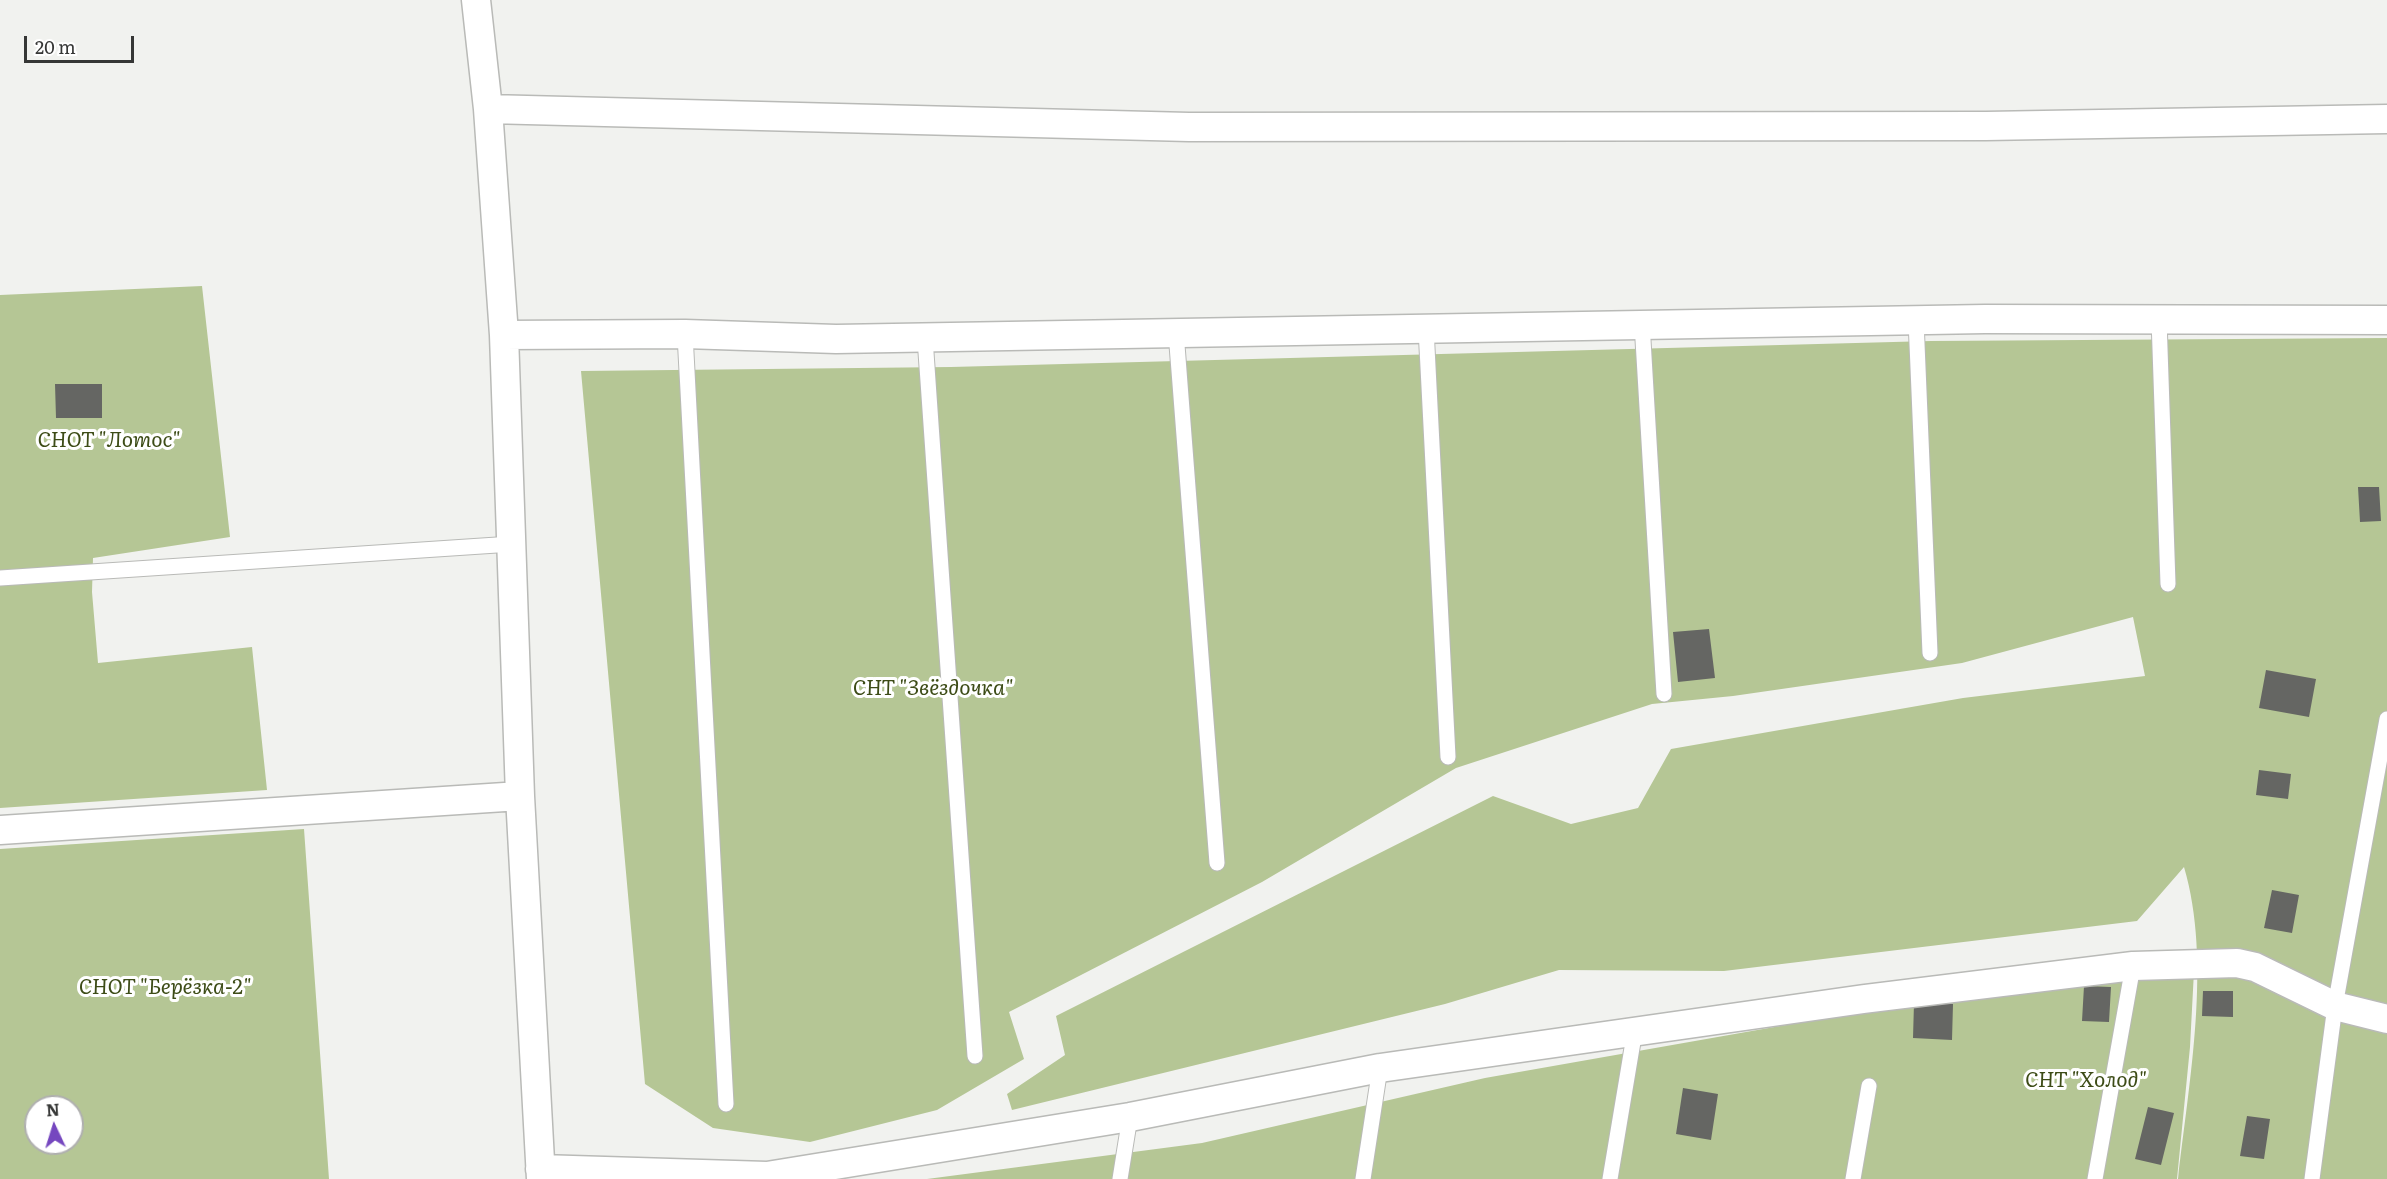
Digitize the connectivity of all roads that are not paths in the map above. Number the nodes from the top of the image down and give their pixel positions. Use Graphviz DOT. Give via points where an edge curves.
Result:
graph roads {
  1 [pos="476,0"];
  2 [pos="488,109"];
  3 [pos="2387,119"];
  4 [pos="2159,319"];
  5 [pos="1916,320"];
  6 [pos="2387,320"];
  7 [pos="1642,323"];
  8 [pos="1426,328"];
  9 [pos="1176,332"];
  10 [pos="685,334"];
  11 [pos="504,335"];
  12 [pos="925,338"];
  13 [pos="512,544"];
  14 [pos="0,578"];
  15 [pos="2168,584"];
  16 [pos="1930,653"];
  17 [pos="1664,694"];
  18 [pos="2387,719"];
  19 [pos="1448,758"];
  20 [pos="520,796"];
  21 [pos="0,830"];
  22 [pos="1217,863"];
  23 [pos="2133,966"];
  24 [pos="2335,1006"];
  25 [pos="2387,1019"];
  26 [pos="1635,1030"];
  27 [pos="975,1056"];
  28 [pos="1380,1068"];
  29 [pos="1869,1086"];
  30 [pos="726,1104"];
  31 [pos="1130,1117"];
  32 [pos="540,1174"];
  33 [pos="1120,1179"];
  34 [pos="1363,1179"];
  35 [pos="1610,1179"];
  36 [pos="1853,1179"];
  37 [pos="2095,1179"];
  38 [pos="2312,1179"];
  1 -- 2 [label="street"];
  2 -- 3 [label="street" via="1189,127 1986,126"];
  2 -- 11 [label="street"];
  4 -- 5 [label="street"];
  4 -- 6 [label="street"];
  4 -- 15 [label="lane"];
  5 -- 7 [label="street"];
  5 -- 16 [label="lane"];
  7 -- 8 [label="street"];
  7 -- 17 [label="lane"];
  8 -- 9 [label="street"];
  8 -- 19 [label="lane"];
  9 -- 12 [label="street"];
  9 -- 22 [label="lane"];
  10 -- 11 [label="street"];
  10 -- 12 [label="street"];
  10 -- 30 [label="lane"];
  11 -- 13 [label="street"];
  12 -- 27 [label="lane"];
  13 -- 14 [label="lane"];
  13 -- 20 [label="street"];
  18 -- 24 [label="lane"];
  20 -- 21 [label="street"];
  20 -- 32 [label="street"];
  23 -- 24 [label="street" via="2237,963"];
  23 -- 26 [label="street"];
  23 -- 37 [label="lane"];
  24 -- 25 [label="street"];
  24 -- 38 [label="lane"];
  26 -- 28 [label="street"];
  26 -- 35 [label="lane"];
  28 -- 31 [label="street"];
  28 -- 34 [label="lane"];
  29 -- 36 [label="lane"];
  31 -- 32 [label="street" via="766,1176"];
  31 -- 33 [label="lane"];
}
